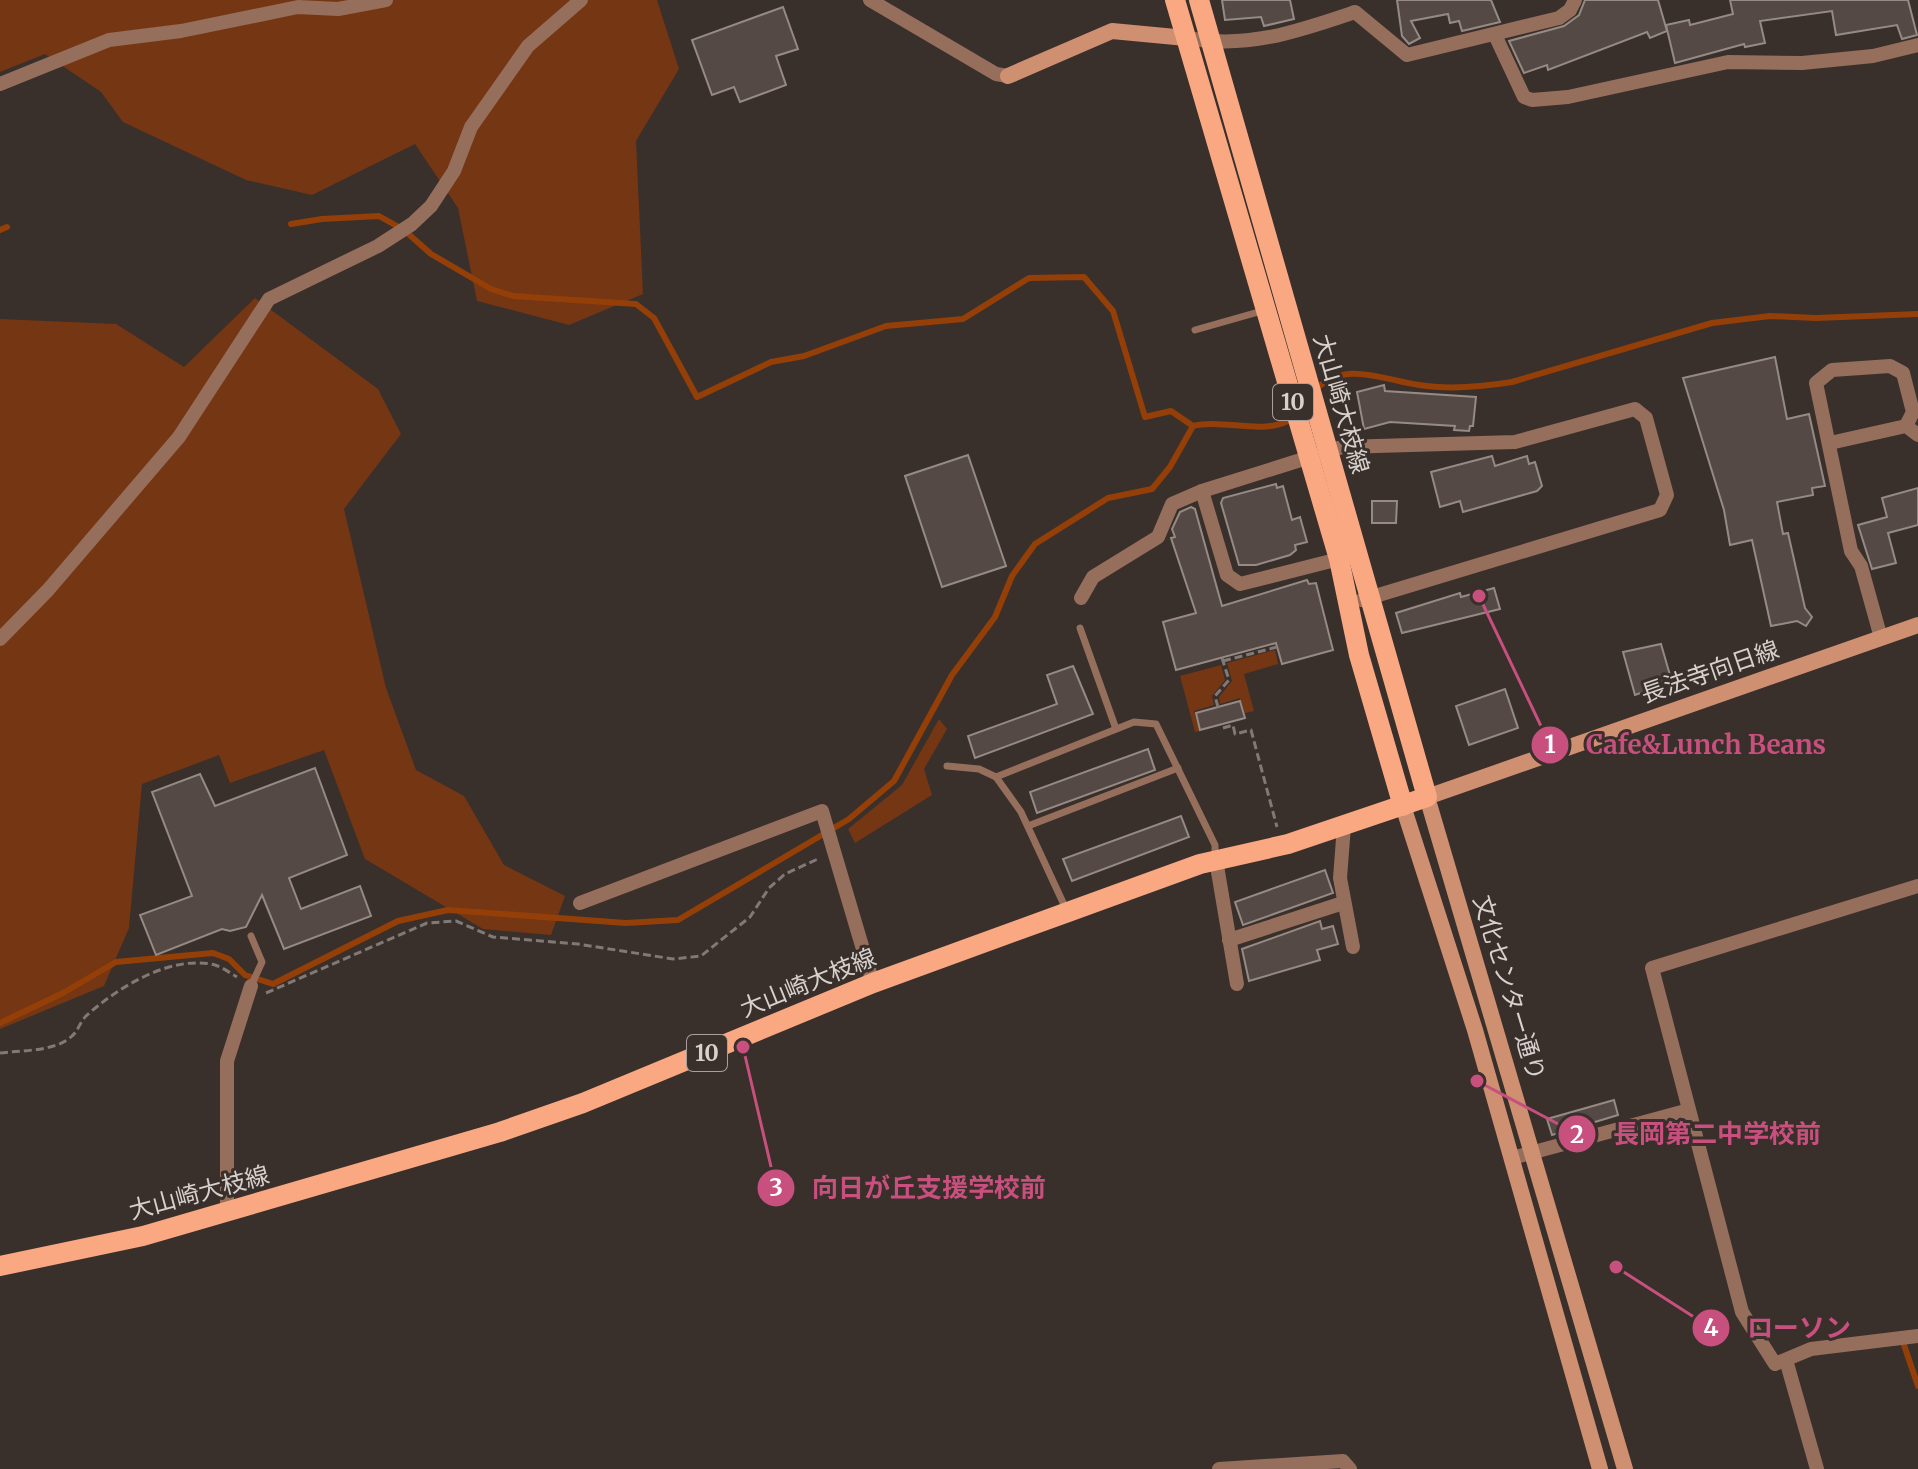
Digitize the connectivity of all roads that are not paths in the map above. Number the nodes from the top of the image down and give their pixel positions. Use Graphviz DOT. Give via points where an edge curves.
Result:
graph roads {
  1 [pos="386,0"];
  2 [pos="581,0"];
  3 [pos="870,0"];
  4 [pos="1175,0"];
  5 [pos="1199,0"];
  6 [pos="1575,0"];
  7 [pos="1495,35"];
  8 [pos="1186,38"];
  9 [pos="1209,42"];
  10 [pos="1918,45"];
  11 [pos="1008,76"];
  12 [pos="0,84"];
  13 [pos="1266,310"];
  14 [pos="1195,330"];
  15 [pos="1912,431"];
  16 [pos="1830,443"];
  17 [pos="1318,455"];
  18 [pos="1202,491"];
  19 [pos="1339,559"];
  20 [pos="1081,598"];
  21 [pos="1360,601"];
  22 [pos="1918,625"];
  23 [pos="1080,628"];
  24 [pos="1881,638"];
  25 [pos="0,639"];
  26 [pos="1116,729"];
  27 [pos="947,766"];
  28 [pos="1178,768"];
  29 [pos="996,777"];
  30 [pos="1427,797"];
  31 [pos="1403,806"];
  32 [pos="1028,826"];
  33 [pos="1344,826"];
  34 [pos="1216,860"];
  35 [pos="1918,886"];
  36 [pos="580,903"];
  37 [pos="1343,903"];
  38 [pos="1068,912"];
  39 [pos="251,936"];
  40 [pos="1229,940"];
  41 [pos="1353,947"];
  42 [pos="873,983"];
  43 [pos="252,984"];
  44 [pos="1237,984"];
  45 [pos="1689,1110"];
  46 [pos="1534,1152"];
  47 [pos="1512,1158"];
  48 [pos="227,1213"];
  49 [pos="0,1266"];
  50 [pos="1918,1336"];
  51 [pos="1786,1360"];
  52 [pos="1219,1469"];
  53 [pos="1350,1469"];
  54 [pos="1600,1469"];
  55 [pos="1625,1469"];
  56 [pos="1817,1469"];
  1 -- 12 [label="street" via="338,9 298,7 109,40"];
  2 -- 25 [label="street" via="528,46 471,127 454,171 431,206 378,246 269,299 179,437"];
  3 -- 11 [label="street" via="996,74"];
  4 -- 8 [label="main road, 大山崎大枝線 / 10"];
  5 -- 9 [label="main road, 大山崎大枝線 / 10"];
  6 -- 7 [label="street" via="1559,18"];
  7 -- 9 [label="street" via="1407,55 1355,12 1292,33"];
  7 -- 10 [label="street" via="1524,97 1532,100 1630,86 1728,62 1802,63"];
  8 -- 9 [label="street"];
  8 -- 11 [label="street" via="1112,31"];
  8 -- 13 [label="main road, 大山崎大枝線 / 10"];
  9 -- 17 [label="main road, 大山崎大枝線 / 10"];
  13 -- 14 [label="lane"];
  13 -- 17 [label="main road, 大山崎大枝線 / 10"];
  15 -- 16 [label="street"];
  15 -- 16 [label="street" via="1903,373 1890,366 1832,370 1816,383"];
  16 -- 24 [label="street" via="1851,551 1861,566"];
  17 -- 18 [label="street"];
  17 -- 19 [label="main road, 大山崎大枝線 / 10"];
  17 -- 21 [label="main road, 大山崎大枝線 / 10"];
  17 -- 21 [label="street" via="1342,447 1515,442 1635,409 1646,418 1667,495 1660,510"];
  18 -- 19 [label="street" via="1227,575 1240,584"];
  18 -- 20 [label="street" via="1172,504 1158,537 1093,577"];
  19 -- 21 [label="main road, 大山崎大枝線 / 10"];
  21 -- 30 [label="main road, 大山崎大枝線 / 10"];
  21 -- 31 [label="main road, 大山崎大枝線 / 10" via="1359,655"];
  22 -- 24 [label="street, 長法寺向日線"];
  23 -- 26 [label="lane"];
  24 -- 30 [label="street, 長法寺向日線"];
  26 -- 28 [label="lane" via="1134,722 1156,724"];
  26 -- 29 [label="lane"];
  27 -- 29 [label="lane" via="979,769"];
  28 -- 32 [label="lane"];
  28 -- 34 [label="lane" via="1215,845"];
  29 -- 32 [label="lane"];
  30 -- 31 [label="main road, 大山崎大枝線 / 10"];
  30 -- 46 [label="street, 文化センター通り"];
  31 -- 33 [label="main road, 大山崎大枝線 / 10"];
  31 -- 47 [label="street, 文化センター通り"];
  32 -- 38 [label="lane"];
  33 -- 34 [label="main road, 大山崎大枝線 / 10"];
  33 -- 37 [label="street"];
  34 -- 38 [label="main road, 大山崎大枝線 / 10"];
  34 -- 40 [label="street"];
  35 -- 45 [label="street" via="1652,968"];
  36 -- 42 [label="street" via="822,811"];
  37 -- 40 [label="street"];
  37 -- 41 [label="street"];
  38 -- 42 [label="main road, 大山崎大枝線 / 10"];
  39 -- 43 [label="lane" via="262,962"];
  40 -- 44 [label="street"];
  42 -- 48 [label="main road, 大山崎大枝線 / 10" via="583,1103 436,1153"];
  43 -- 48 [label="street" via="227,1061"];
  45 -- 46 [label="street"];
  45 -- 51 [label="street" via="1742,1312 1775,1364"];
  46 -- 47 [label="street"];
  46 -- 55 [label="street, 文化センター通り"];
  47 -- 54 [label="street, 文化センター通り"];
  48 -- 49 [label="main road, 大山崎大枝線 / 10"];
  50 -- 51 [label="street" via="1811,1349"];
  51 -- 56 [label="street"];
  52 -- 53 [label="street" via="1343,1461"];
}
